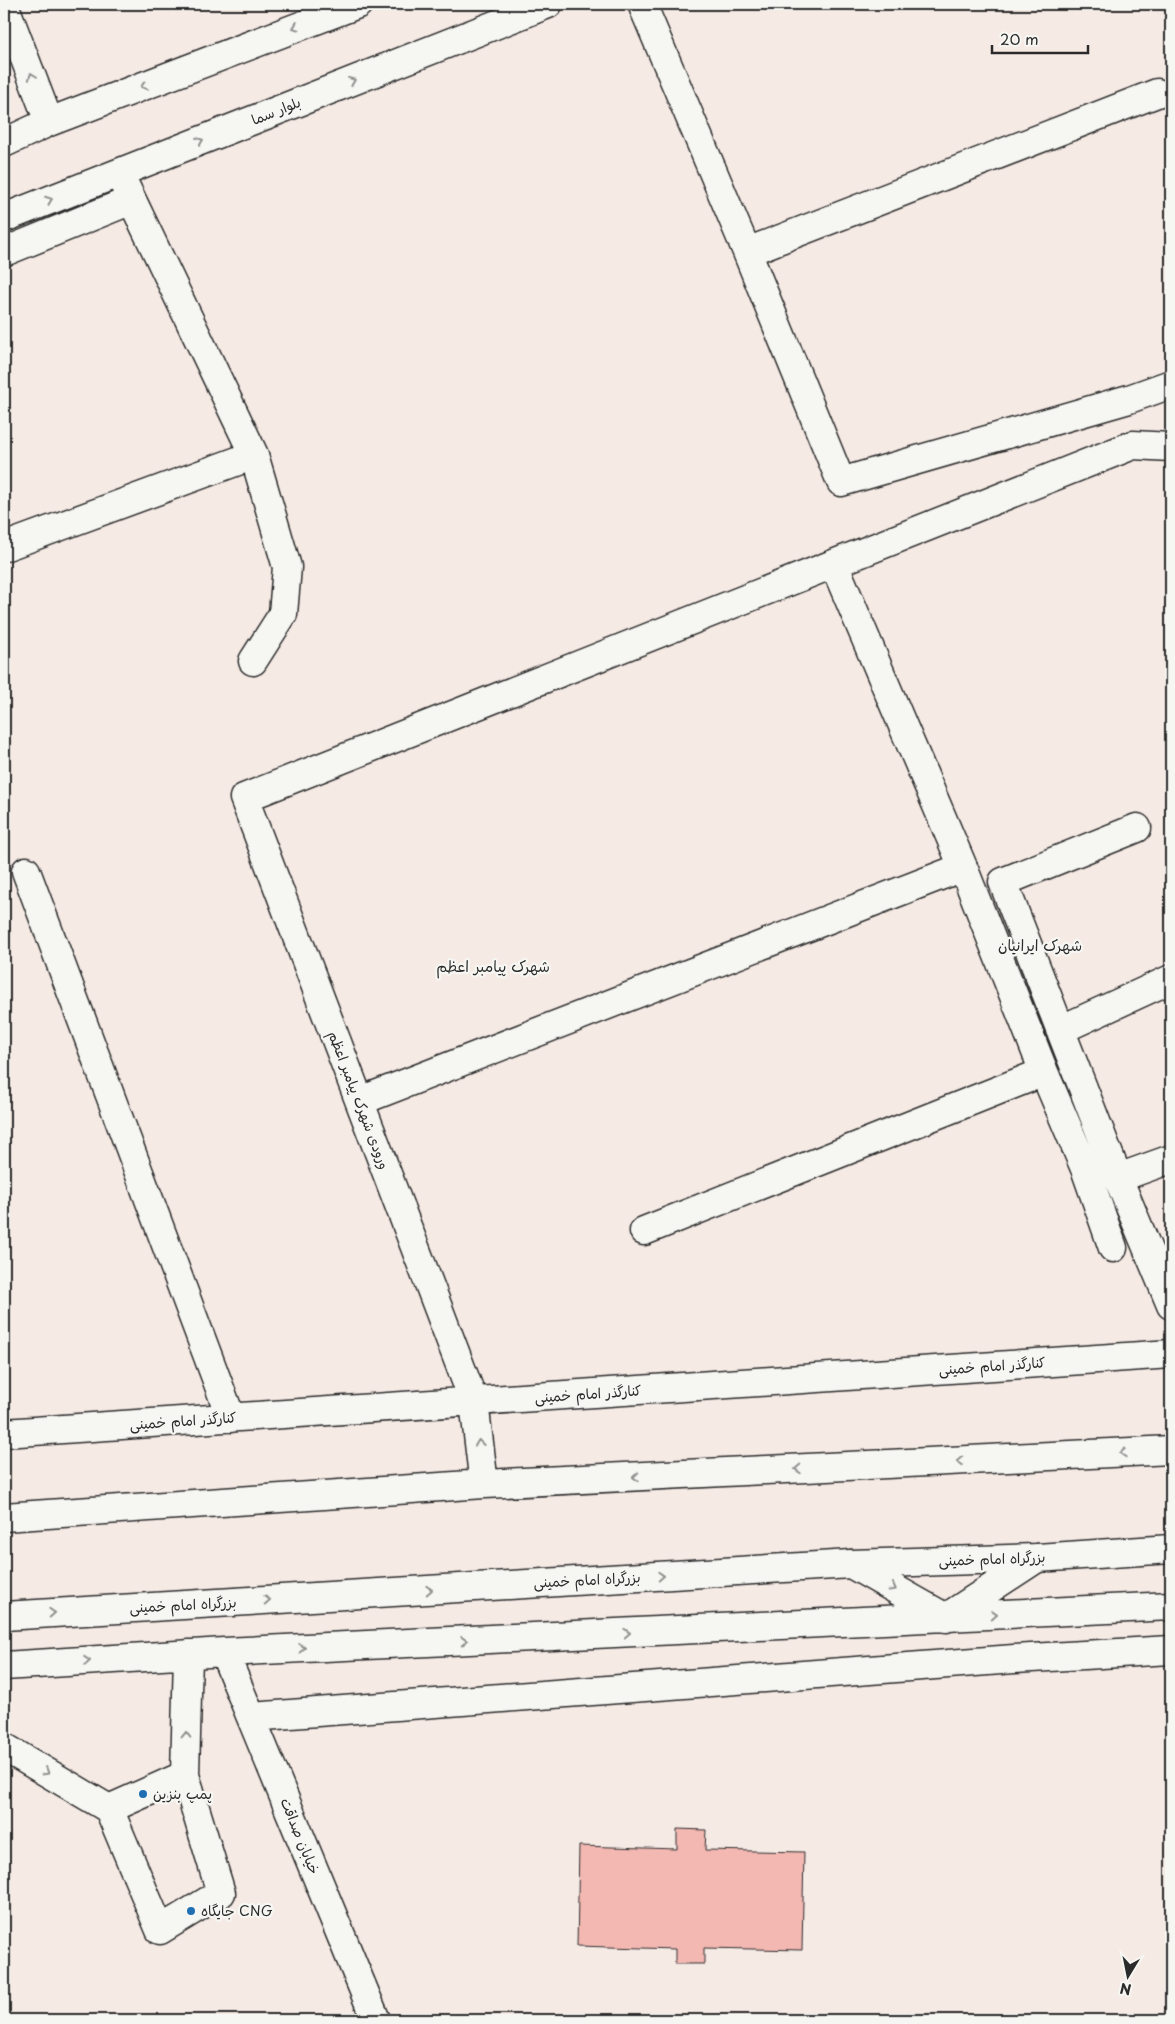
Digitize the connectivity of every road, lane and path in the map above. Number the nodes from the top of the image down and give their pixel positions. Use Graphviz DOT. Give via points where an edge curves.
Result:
graph roads {
  1 [pos="4,4"];
  2 [pos="358,4"];
  3 [pos="548,4"];
  4 [pos="642,4"];
  5 [pos="1157,93"];
  6 [pos="50,122"];
  7 [pos="4,143"];
  8 [pos="119,173"];
  9 [pos="132,200"];
  10 [pos="4,218"];
  11 [pos="4,252"];
  12 [pos="747,252"];
  13 [pos="1171,384"];
  14 [pos="1171,447"];
  15 [pos="254,455"];
  16 [pos="4,546"];
  17 [pos="834,564"];
  18 [pos="253,661"];
  19 [pos="1137,828"];
  20 [pos="963,867"];
  21 [pos="26,871"];
  22 [pos="1171,979"];
  23 [pos="1060,1030"];
  24 [pos="1044,1072"];
  25 [pos="360,1102"];
  26 [pos="1171,1159"];
  27 [pos="1118,1178"];
  28 [pos="644,1231"];
  29 [pos="1113,1248"];
  30 [pos="1171,1305"];
  31 [pos="1171,1354"];
  32 [pos="474,1402"];
  33 [pos="231,1418"];
  34 [pos="4,1432"];
  35 [pos="1171,1450"];
  36 [pos="484,1484"];
  37 [pos="4,1517"];
  38 [pos="1171,1549"];
  39 [pos="1037,1558"];
  40 [pos="851,1564"];
  41 [pos="1171,1606"];
  42 [pos="4,1616"];
  43 [pos="946,1618"];
  44 [pos="1171,1650"];
  45 [pos="224,1652"];
  46 [pos="188,1654"];
  47 [pos="4,1666"];
  48 [pos="251,1717"];
  49 [pos="4,1747"];
  50 [pos="185,1775"];
  51 [pos="109,1809"];
  52 [pos="376,2020"];
  6 -- 1 [label="main road, one-way"];
  2 -- 6 [label="main road, one-way"];
  8 -- 3 [label="main road, بلوار سما, one-way"];
  4 -- 12 [label="main road"];
  5 -- 12 [label="main road"];
  6 -- 7 [label="main road"];
  8 -- 9 [label="main road"];
  10 -- 8 [label="main road, بلوار سما, one-way"];
  9 -- 11 [label="main road"];
  9 -- 15 [label="main road"];
  12 -- 13 [label="main road" via="841,482"];
  14 -- 17 [label="main road" via="1133,445"];
  15 -- 16 [label="main road"];
  15 -- 18 [label="main road" via="287,567 283,614"];
  17 -- 20 [label="main road"];
  17 -- 25 [label="main road, ورودی شهرک پیامبر اعظم" via="244,798"];
  19 -- 23 [label="main road" via="1003,882"];
  20 -- 24 [label="main road"];
  20 -- 25 [label="main road"];
  21 -- 33 [label="main road"];
  22 -- 23 [label="main road"];
  23 -- 27 [label="main road"];
  24 -- 28 [label="main road"];
  24 -- 29 [label="main road" via="1086,1171"];
  25 -- 32 [label="main road, ورودی شهرک پیامبر اعظم"];
  26 -- 27 [label="main road"];
  27 -- 30 [label="main road"];
  31 -- 32 [label="main road, کنارگذر امام خمینی"];
  32 -- 33 [label="main road, کنارگذر امام خمینی"];
  36 -- 32 [label="main road, ورودی شهرک پیامبر اعظم, one-way"];
  33 -- 34 [label="main road, کنارگذر امام خمینی"];
  35 -- 36 [label="main road, one-way"];
  36 -- 37 [label="main road"];
  38 -- 39 [label="main road, بزرگراه امام خمینی"];
  39 -- 40 [label="main road, بزرگراه امام خمینی"];
  39 -- 43 [label="main road"];
  42 -- 40 [label="main road, بزرگراه امام خمینی, one-way"];
  40 -- 43 [label="main road, one-way"];
  43 -- 41 [label="main road, one-way"];
  45 -- 43 [label="main road, one-way"];
  44 -- 48 [label="main road"];
  45 -- 46 [label="main road"];
  45 -- 48 [label="main road, خیابان صداقت"];
  47 -- 46 [label="main road, one-way"];
  50 -- 46 [label="main road, one-way"];
  48 -- 52 [label="main road, خیابان صداقت"];
  49 -- 51 [label="main road, one-way"];
  50 -- 51 [label="main road"];
  50 -- 51 [label="main road" via="221,1893 160,1930"];
}
